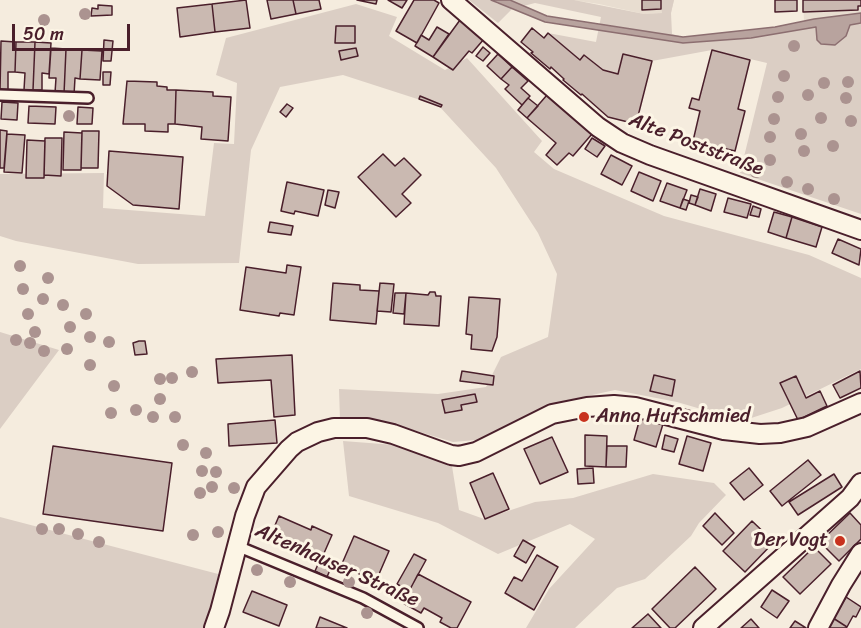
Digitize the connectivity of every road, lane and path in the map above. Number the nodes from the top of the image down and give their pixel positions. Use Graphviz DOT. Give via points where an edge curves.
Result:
graph roads {
  1 [pos="451,0"];
  2 [pos="0,95"];
  3 [pos="88,98"];
  4 [pos="861,230"];
  5 [pos="861,403"];
  6 [pos="859,491"];
  7 [pos="237,546"];
  8 [pos="861,553"];
  9 [pos="214,628"];
  10 [pos="418,628"];
  11 [pos="703,628"];
  12 [pos="818,628"];
  1 -- 4 [label="street, Alte Poststraße" via="598,127 622,143"];
  2 -- 3 [label="lane"];
  5 -- 7 [label="street, Altenhauser Straße" via="807,427 760,435 635,407 587,408 552,414 476,452 459,456 382,431 334,428 297,442 271,468 256,488"];
  6 -- 11 [label="street"];
  7 -- 9 [label="street, Altenhauser Straße"];
  7 -- 10 [label="lane, Altenhauser Straße" via="373,603"];
  8 -- 12 [label="street"];
}
